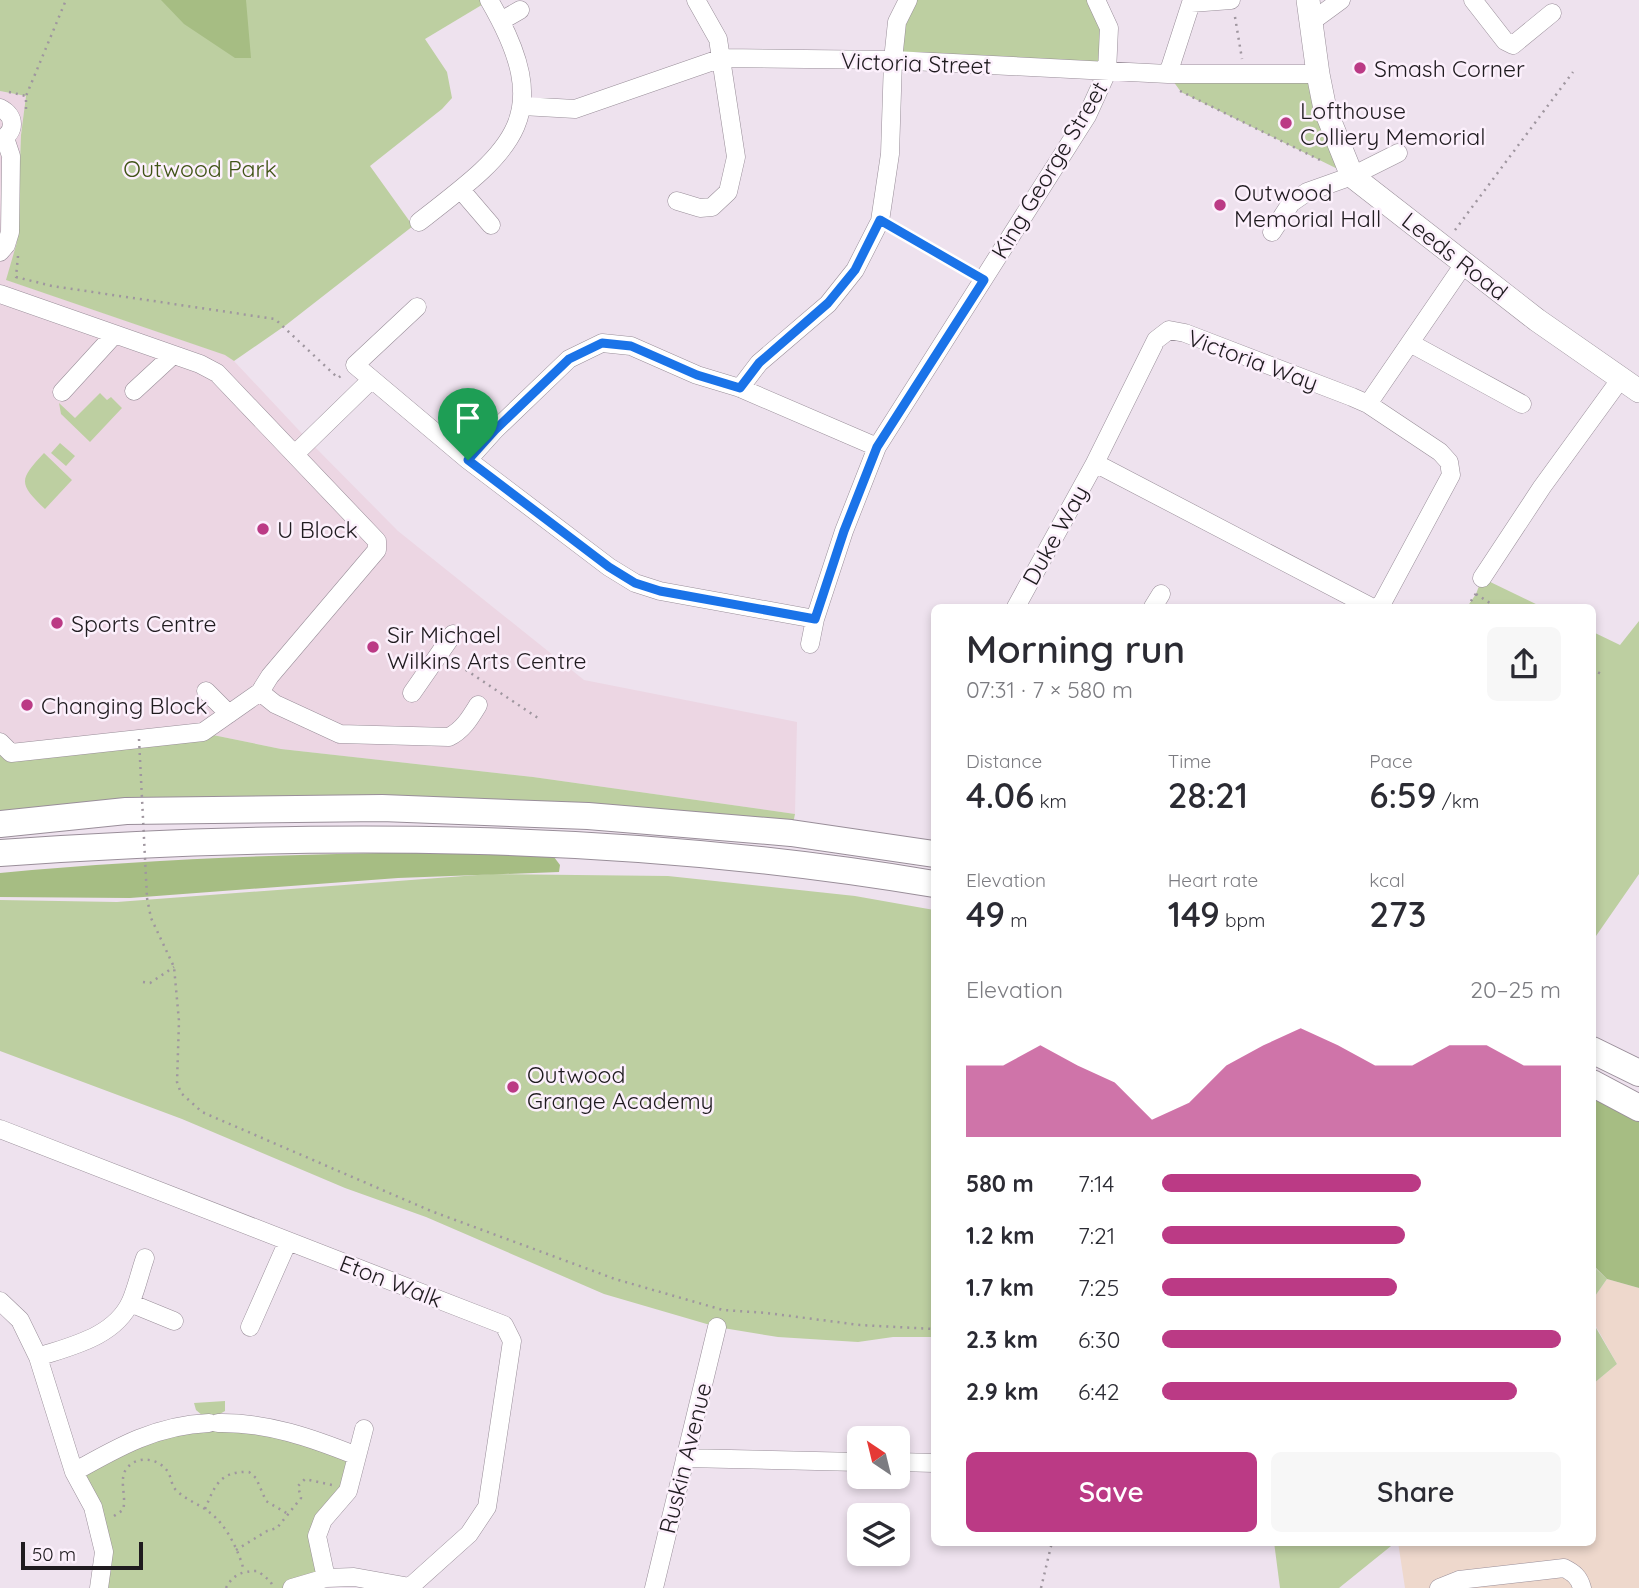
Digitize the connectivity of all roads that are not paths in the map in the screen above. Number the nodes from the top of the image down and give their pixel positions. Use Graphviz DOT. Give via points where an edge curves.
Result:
graph roads {
  1 [pos="489,0"];
  2 [pos="696,0"];
  3 [pos="908,0"];
  4 [pos="1096,0"];
  5 [pos="1342,0"];
  6 [pos="1473,0"];
  7 [pos="1233,6"];
  8 [pos="520,10"];
  9 [pos="1309,11"];
  10 [pos="1552,13"];
  11 [pos="501,21"];
  12 [pos="722,58"];
  13 [pos="893,60"];
  14 [pos="1107,72"];
  15 [pos="1168,74"];
  16 [pos="1318,74"];
  17 [pos="522,106"];
  18 [pos="0,108"];
  19 [pos="2,139"];
  20 [pos="1398,153"];
  21 [pos="1352,176"];
  22 [pos="461,190"];
  23 [pos="677,201"];
  24 [pos="419,222"];
  25 [pos="491,225"];
  26 [pos="1272,232"];
  27 [pos="0,252"];
  28 [pos="1464,264"];
  29 [pos="0,294"];
  30 [pos="417,307"];
  31 [pos="114,335"];
  32 [pos="1410,343"];
  33 [pos="173,355"];
  34 [pos="371,380"];
  35 [pos="1631,384"];
  36 [pos="740,388"];
  37 [pos="134,391"];
  38 [pos="62,392"];
  39 [pos="1368,404"];
  40 [pos="1522,404"];
  41 [pos="877,447"];
  42 [pos="295,454"];
  43 [pos="468,460"];
  44 [pos="1095,463"];
  45 [pos="1479,586"];
  46 [pos="1018,604"];
  47 [pos="1365,604"];
  48 [pos="1382,604"];
  49 [pos="815,619"];
  50 [pos="453,634"];
  51 [pos="810,644"];
  52 [pos="206,691"];
  53 [pos="260,692"];
  54 [pos="412,693"];
  55 [pos="478,705"];
  56 [pos="229,714"];
  57 [pos="0,742"];
  58 [pos="0,824"];
  59 [pos="0,853"];
  60 [pos="931,854"];
  61 [pos="931,884"];
  62 [pos="1596,1051"];
  63 [pos="1639,1073"];
  64 [pos="1596,1085"];
  65 [pos="1639,1108"];
  66 [pos="0,1129"];
  67 [pos="288,1241"];
  68 [pos="145,1258"];
  69 [pos="0,1301"];
  70 [pos="130,1303"];
  71 [pos="174,1321"];
  72 [pos="250,1327"];
  73 [pos="717,1327"];
  74 [pos="38,1357"];
  75 [pos="364,1429"];
  76 [pos="357,1456"];
  77 [pos="685,1458"];
  78 [pos="847,1462"];
  79 [pos="910,1462"];
  80 [pos="931,1463"];
  81 [pos="74,1472"];
  82 [pos="326,1578"];
  83 [pos="410,1587"];
  84 [pos="99,1588"];
  85 [pos="292,1588"];
  86 [pos="654,1588"];
  87 [pos="1439,1588"];
  88 [pos="1582,1588"];
  1 -- 11 [label="street"];
  2 -- 12 [label="street" via="718,39"];
  3 -- 13 [label="street" via="897,22"];
  4 -- 14 [label="street" via="1109,28"];
  5 -- 9 [label="street"];
  6 -- 10 [label="street" via="1513,45"];
  7 -- 15 [label="street" via="1191,3"];
  8 -- 11 [label="street"];
  9 -- 16 [label="main road, Leeds Road"];
  11 -- 17 [label="street" via="522,75"];
  12 -- 13 [label="street, Victoria Street"];
  12 -- 17 [label="street, Victoria Street" via="575,109"];
  12 -- 23 [label="street" via="736,158 728,192 712,207"];
  13 -- 14 [label="street, Victoria Street"];
  13 -- 36 [label="street" via="890,154 880,220 855,270 828,303 759,363"];
  14 -- 15 [label="street, Victoria Street"];
  14 -- 41 [label="street, King George Street" via="1087,116"];
  15 -- 16 [label="street, Victoria Street"];
  16 -- 21 [label="main road, Leeds Road" via="1329,123"];
  17 -- 22 [label="street" via="503,150"];
  18 -- 19 [label="street" via="12,123"];
  19 -- 27 [label="street" via="11,156 9,232"];
  20 -- 21 [label="street"];
  21 -- 26 [label="street" via="1299,197"];
  21 -- 28 [label="main road, Leeds Road"];
  22 -- 24 [label="street"];
  22 -- 25 [label="street"];
  28 -- 32 [label="street"];
  28 -- 35 [label="main road, Leeds Road"];
  29 -- 31 [label="street" via="18,308"];
  30 -- 34 [label="street" via="355,365"];
  31 -- 33 [label="street"];
  31 -- 38 [label="street"];
  32 -- 39 [label="street"];
  32 -- 40 [label="street"];
  33 -- 37 [label="street"];
  33 -- 42 [label="street" via="216,373"];
  34 -- 42 [label="street"];
  34 -- 43 [label="street"];
  35 -- 45 [label="street" via="1542,486"];
  36 -- 41 [label="street"];
  36 -- 43 [label="street" via="631,346 602,343 569,359"];
  39 -- 44 [label="street, Victoria Way" via="1169,330 1156,340"];
  39 -- 48 [label="street, Victoria Way" via="1440,453 1449,462 1451,475"];
  41 -- 49 [label="street, King George Street"];
  42 -- 53 [label="street" via="377,541 377,550"];
  43 -- 49 [label="street" via="635,583"];
  44 -- 46 [label="street, Duke Way"];
  44 -- 47 [label="street"];
  49 -- 51 [label="street, King George Street"];
  50 -- 54 [label="street" via="431,673"];
  52 -- 56 [label="street"];
  53 -- 55 [label="street" via="275,704 348,736 449,737 465,725"];
  53 -- 56 [label="street"];
  56 -- 57 [label="street" via="203,733 11,753"];
  58 -- 60 [label="highway" via="126,811 382,808 588,816 791,833"];
  59 -- 61 [label="highway" via="137,843 398,838 589,844 792,863"];
  62 -- 63 [label="highway"];
  64 -- 65 [label="highway"];
  66 -- 67 [label="street, Eton Walk"];
  67 -- 72 [label="street"];
  67 -- 83 [label="street, Eton Walk" via="504,1325 512,1341 487,1507 469,1534"];
  68 -- 70 [label="street"];
  69 -- 74 [label="street" via="20,1320"];
  70 -- 71 [label="street"];
  70 -- 74 [label="street" via="110,1327 90,1339"];
  73 -- 77 [label="street, Ruskin Avenue"];
  74 -- 81 [label="street"];
  75 -- 76 [label="street"];
  76 -- 81 [label="street" via="291,1432 214,1423 172,1427 128,1441"];
  76 -- 82 [label="street" via="348,1492 323,1520 317,1536"];
  77 -- 78 [label="street"];
  77 -- 86 [label="street, Ruskin Avenue"];
  79 -- 80 [label="street"];
  81 -- 84 [label="street" via="98,1522 104,1552"];
  82 -- 83 [label="street" via="354,1577"];
  82 -- 85 [label="street"];
  87 -- 88 [label="street" via="1459,1580 1557,1568 1573,1572"];
}
